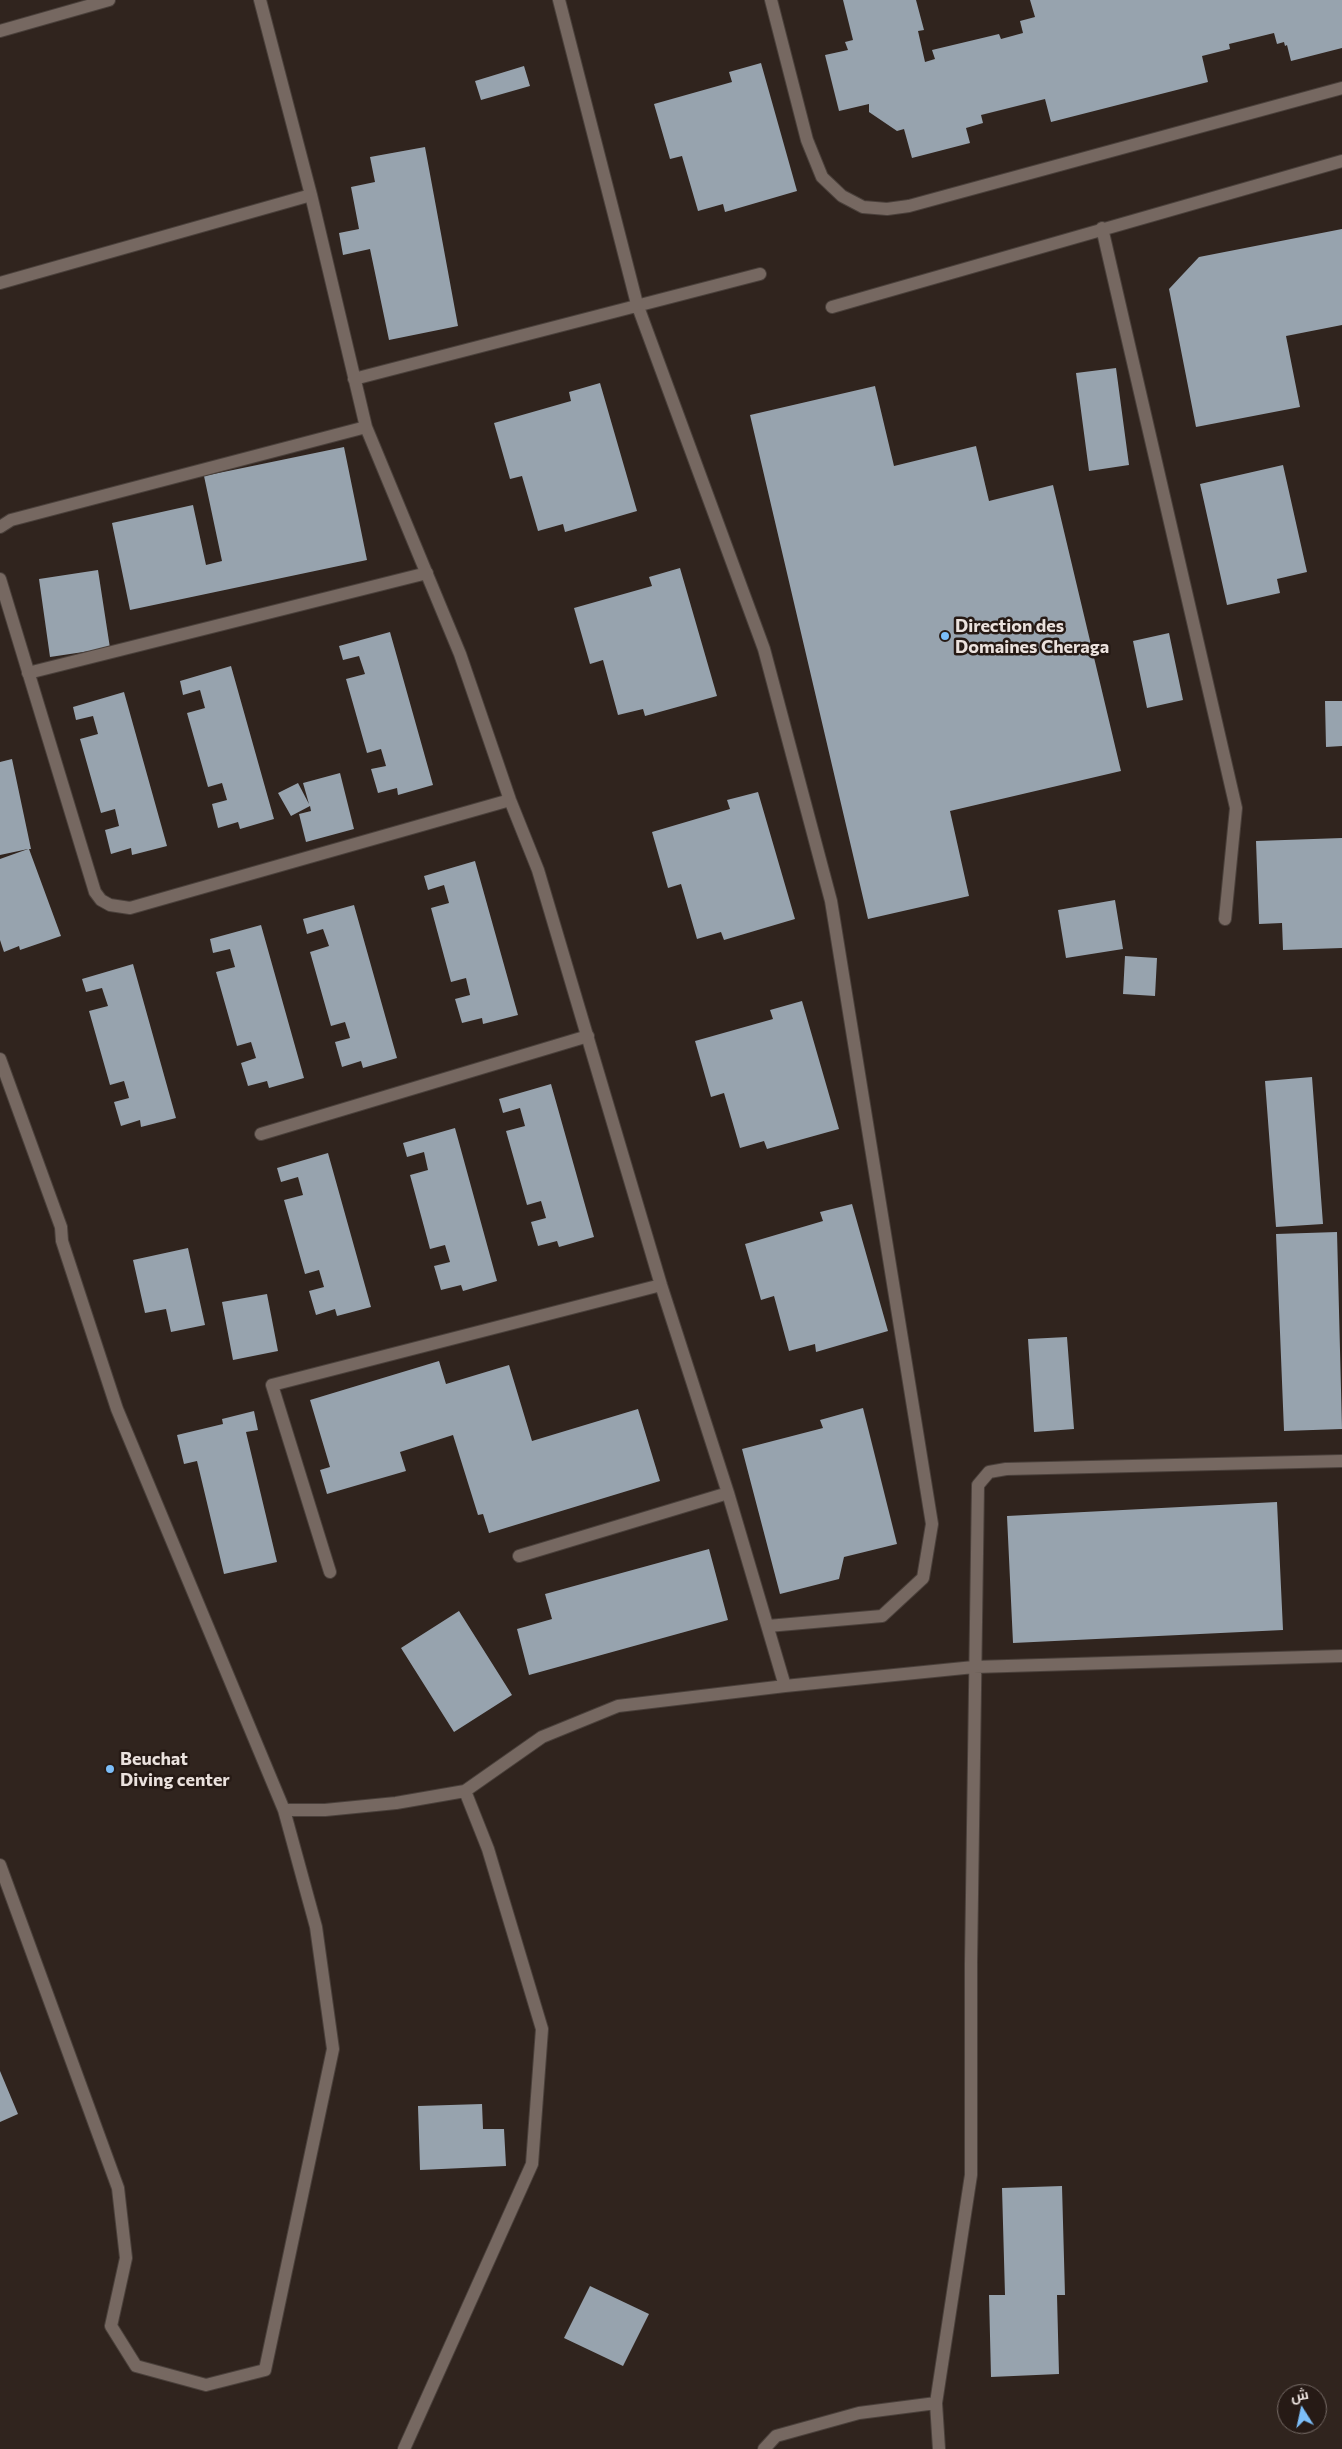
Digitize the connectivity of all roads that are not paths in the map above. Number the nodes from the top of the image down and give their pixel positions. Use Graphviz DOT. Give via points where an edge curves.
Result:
graph roads {
  1 [pos="109,0"];
  2 [pos="260,0"];
  3 [pos="559,0"];
  4 [pos="771,0"];
  5 [pos="0,31"];
  6 [pos="1342,88"];
  7 [pos="1342,161"];
  8 [pos="311,195"];
  9 [pos="1102,228"];
  10 [pos="760,274"];
  11 [pos="0,283"];
  12 [pos="637,304"];
  13 [pos="832,306"];
  14 [pos="354,379"];
  15 [pos="366,427"];
  16 [pos="0,527"];
  17 [pos="427,573"];
  18 [pos="0,579"];
  19 [pos="28,673"];
  20 [pos="510,800"];
  21 [pos="1224,919"];
  22 [pos="588,1036"];
  23 [pos="0,1059"];
  24 [pos="261,1134"];
  25 [pos="662,1285"];
  26 [pos="1342,1461"];
  27 [pos="728,1493"];
  28 [pos="519,1556"];
  29 [pos="330,1572"];
  30 [pos="768,1626"];
  31 [pos="1342,1656"];
  32 [pos="974,1667"];
  33 [pos="785,1686"];
  34 [pos="465,1791"];
  35 [pos="284,1810"];
  36 [pos="0,1865"];
  37 [pos="936,2402"];
  38 [pos="404,2449"];
  39 [pos="764,2449"];
  40 [pos="939,2449"];
  1 -- 5 [label="street"];
  2 -- 8 [label="street"];
  3 -- 12 [label="street"];
  4 -- 6 [label="street" via="807,140 822,177 842,196 863,207 887,209 909,206"];
  7 -- 9 [label="street"];
  8 -- 11 [label="street"];
  8 -- 14 [label="street"];
  9 -- 13 [label="street"];
  9 -- 21 [label="street" via="1236,808"];
  10 -- 12 [label="street"];
  12 -- 14 [label="street"];
  12 -- 30 [label="street" via="764,649 831,902 932,1524 923,1578 882,1616"];
  14 -- 15 [label="street"];
  15 -- 16 [label="street" via="11,520"];
  15 -- 17 [label="street"];
  17 -- 19 [label="street"];
  17 -- 20 [label="street" via="460,654"];
  18 -- 19 [label="street"];
  19 -- 20 [label="street" via="95,892 101,900 119,908"];
  20 -- 22 [label="street" via="538,870"];
  22 -- 24 [label="street"];
  22 -- 25 [label="street"];
  23 -- 35 [label="street" via="61,1227 62,1241 117,1409"];
  25 -- 27 [label="street"];
  25 -- 29 [label="street" via="272,1385"];
  26 -- 32 [label="street" via="1006,1468 989,1472 978,1485"];
  27 -- 28 [label="street"];
  27 -- 30 [label="street"];
  30 -- 33 [label="street"];
  31 -- 32 [label="street"];
  32 -- 33 [label="street"];
  32 -- 37 [label="street" via="971,2175"];
  33 -- 34 [label="street" via="618,1706 542,1737"];
  34 -- 35 [label="street" via="396,1803 325,1810"];
  34 -- 38 [label="street" via="488,1850 542,2029 532,2164"];
  35 -- 36 [label="street" via="316,1927 333,2049 265,2370 206,2385 136,2366 111,2326 126,2258 118,2188"];
  37 -- 39 [label="street" via="850,2416 776,2436"];
  37 -- 40 [label="street"];
}
